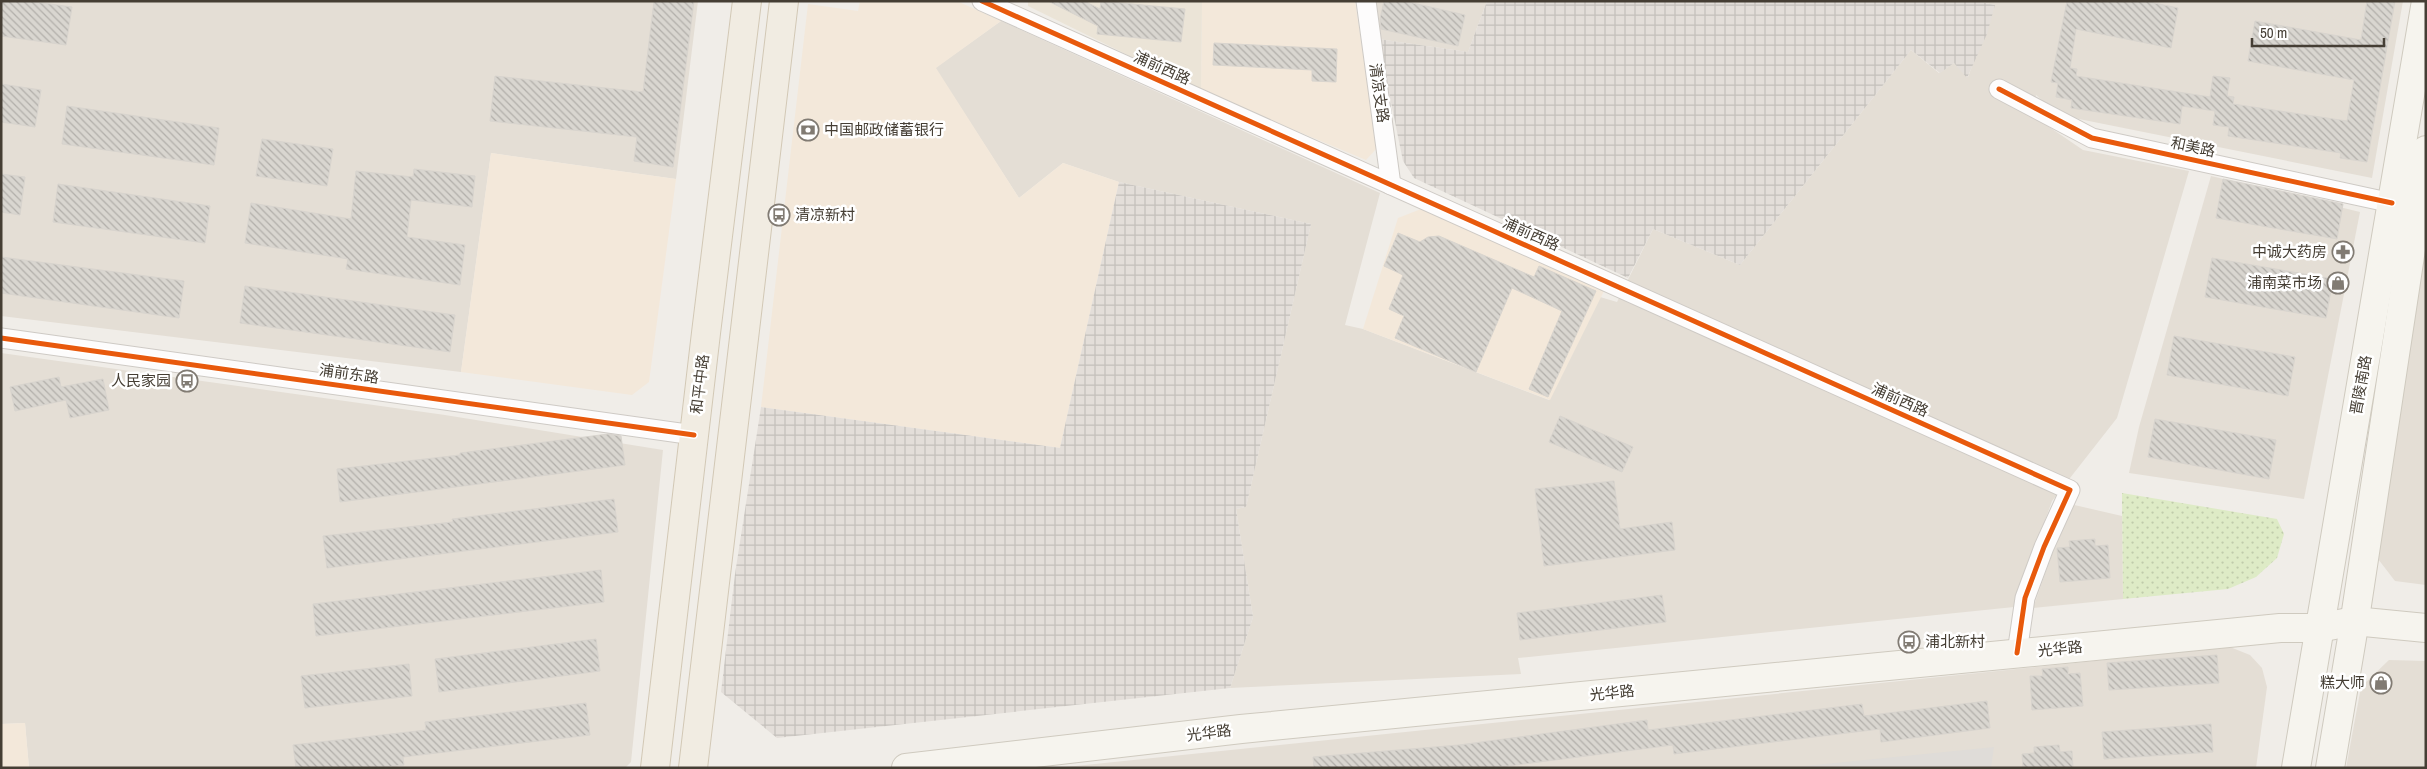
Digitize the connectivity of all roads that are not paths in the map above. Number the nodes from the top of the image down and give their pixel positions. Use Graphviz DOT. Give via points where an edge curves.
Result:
graph roads {
  1 [pos="747,1"];
  2 [pos="784,1"];
  3 [pos="982,1"];
  4 [pos="1366,1"];
  5 [pos="2426,1"];
  6 [pos="1999,89"];
  7 [pos="2426,150"];
  8 [pos="1392,185"];
  9 [pos="2392,203"];
  10 [pos="1,338"];
  11 [pos="694,435"];
  12 [pos="2319,628"];
  13 [pos="2426,628"];
  14 [pos="2353,630"];
  15 [pos="2426,646"];
  16 [pos="2017,653"];
  17 [pos="656,768"];
  18 [pos="693,768"];
  19 [pos="906,768"];
  20 [pos="2296,768"];
  21 [pos="2330,768"];
  1 -- 11 [label="main road, 和平中路"];
  2 -- 18 [label="main road"];
  3 -- 8 [label="street, 浦前西路"];
  4 -- 8 [label="street, 清凉支路"];
  5 -- 9 [label="main road, 晋陵南路"];
  6 -- 9 [label="street, 和美路" via="2092,138"];
  7 -- 14 [label="main road, 晋陵南路"];
  8 -- 16 [label="street, 浦前西路" via="2070,490 2044,547 2026,598"];
  9 -- 12 [label="main road, 晋陵南路"];
  10 -- 11 [label="street, 浦前东路"];
  11 -- 17 [label="main road, 和平中路"];
  12 -- 14 [label="main road, 光华路"];
  12 -- 16 [label="main road, 光华路" via="2280,628"];
  12 -- 20 [label="main road, 晋陵南路"];
  13 -- 14 [label="main road, 光华路"];
  14 -- 15 [label="main road, 光华路"];
  14 -- 21 [label="main road, 晋陵南路"];
  16 -- 19 [label="main road, 光华路" via="1242,729"];
}
